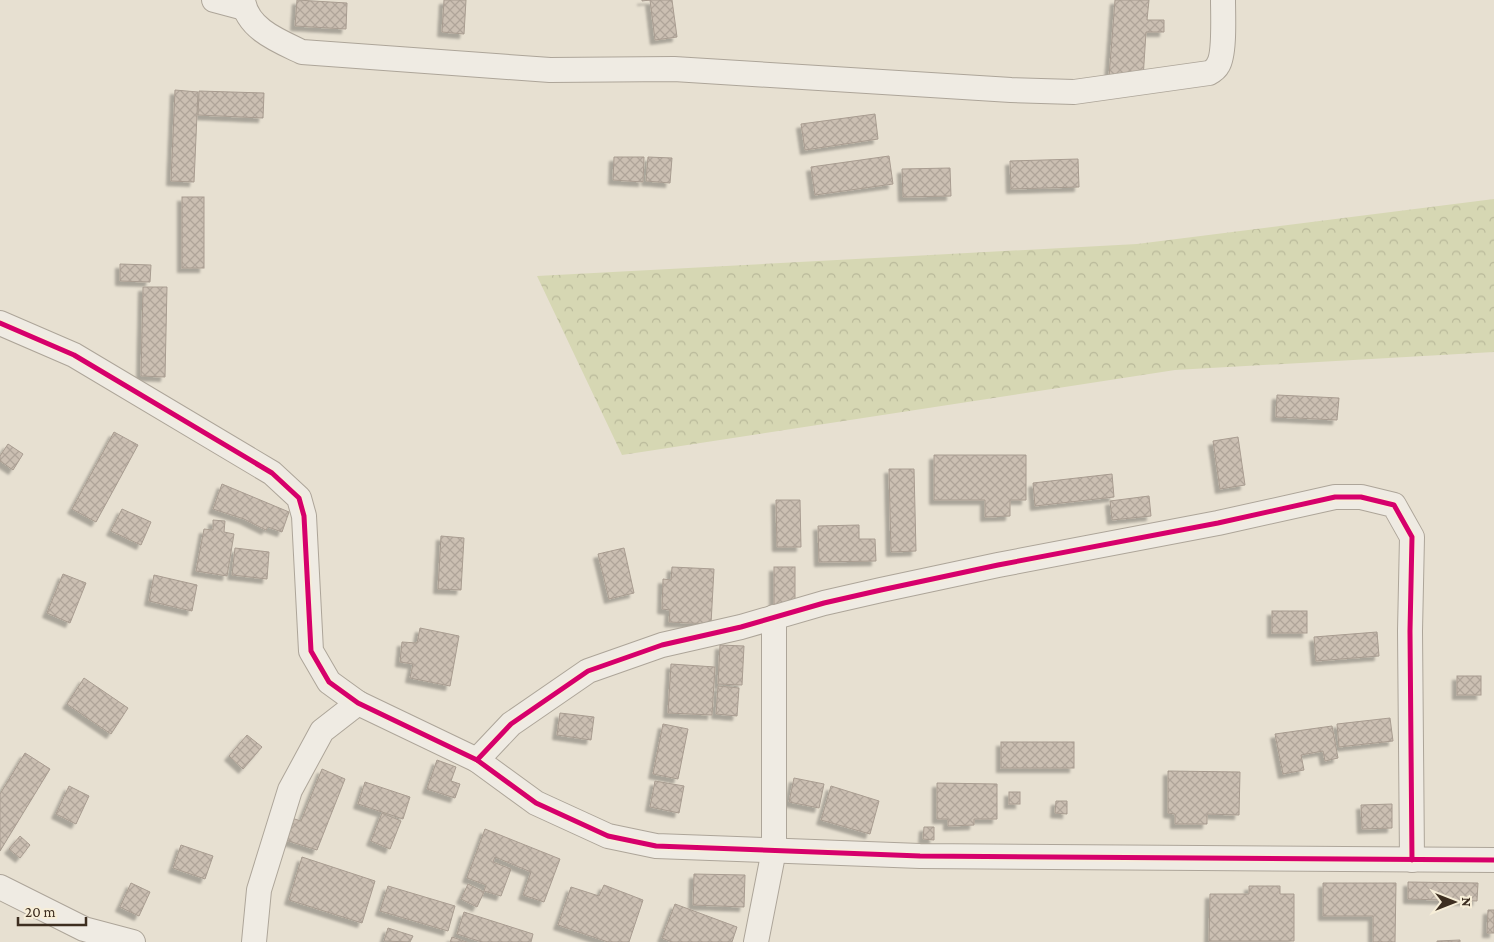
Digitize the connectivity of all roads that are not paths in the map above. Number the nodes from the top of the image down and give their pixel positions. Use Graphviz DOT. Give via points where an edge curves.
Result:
graph roads {
  1 [pos="214,0"];
  2 [pos="1223,0"];
  3 [pos="243,4"];
  4 [pos="0,323"];
  5 [pos="774,617"];
  6 [pos="358,703"];
  7 [pos="477,760"];
  8 [pos="774,850"];
  9 [pos="1412,860"];
  10 [pos="1494,860"];
  11 [pos="0,887"];
  12 [pos="82,935"];
  13 [pos="132,942"];
  14 [pos="254,942"];
  15 [pos="756,942"];
  1 -- 3 [label="street"];
  2 -- 3 [label="street" via="1222,55 1214,70 1074,92 674,68 550,70 302,52 271,37 251,20"];
  4 -- 6 [label="street" via="74,355 272,473 299,498 304,516 311,651 328,682"];
  5 -- 7 [label="street" via="662,644 588,670 511,724"];
  5 -- 8 [label="street"];
  5 -- 9 [label="street" via="998,565 1335,497 1361,497 1394,505 1412,537"];
  6 -- 7 [label="street"];
  6 -- 14 [label="street" via="322,732 290,790 258,890"];
  7 -- 8 [label="street" via="536,803 608,836 656,846"];
  8 -- 9 [label="street" via="920,856"];
  8 -- 15 [label="street"];
  9 -- 10 [label="street"];
  11 -- 12 [label="street"];
  12 -- 13 [label="street"];
}
